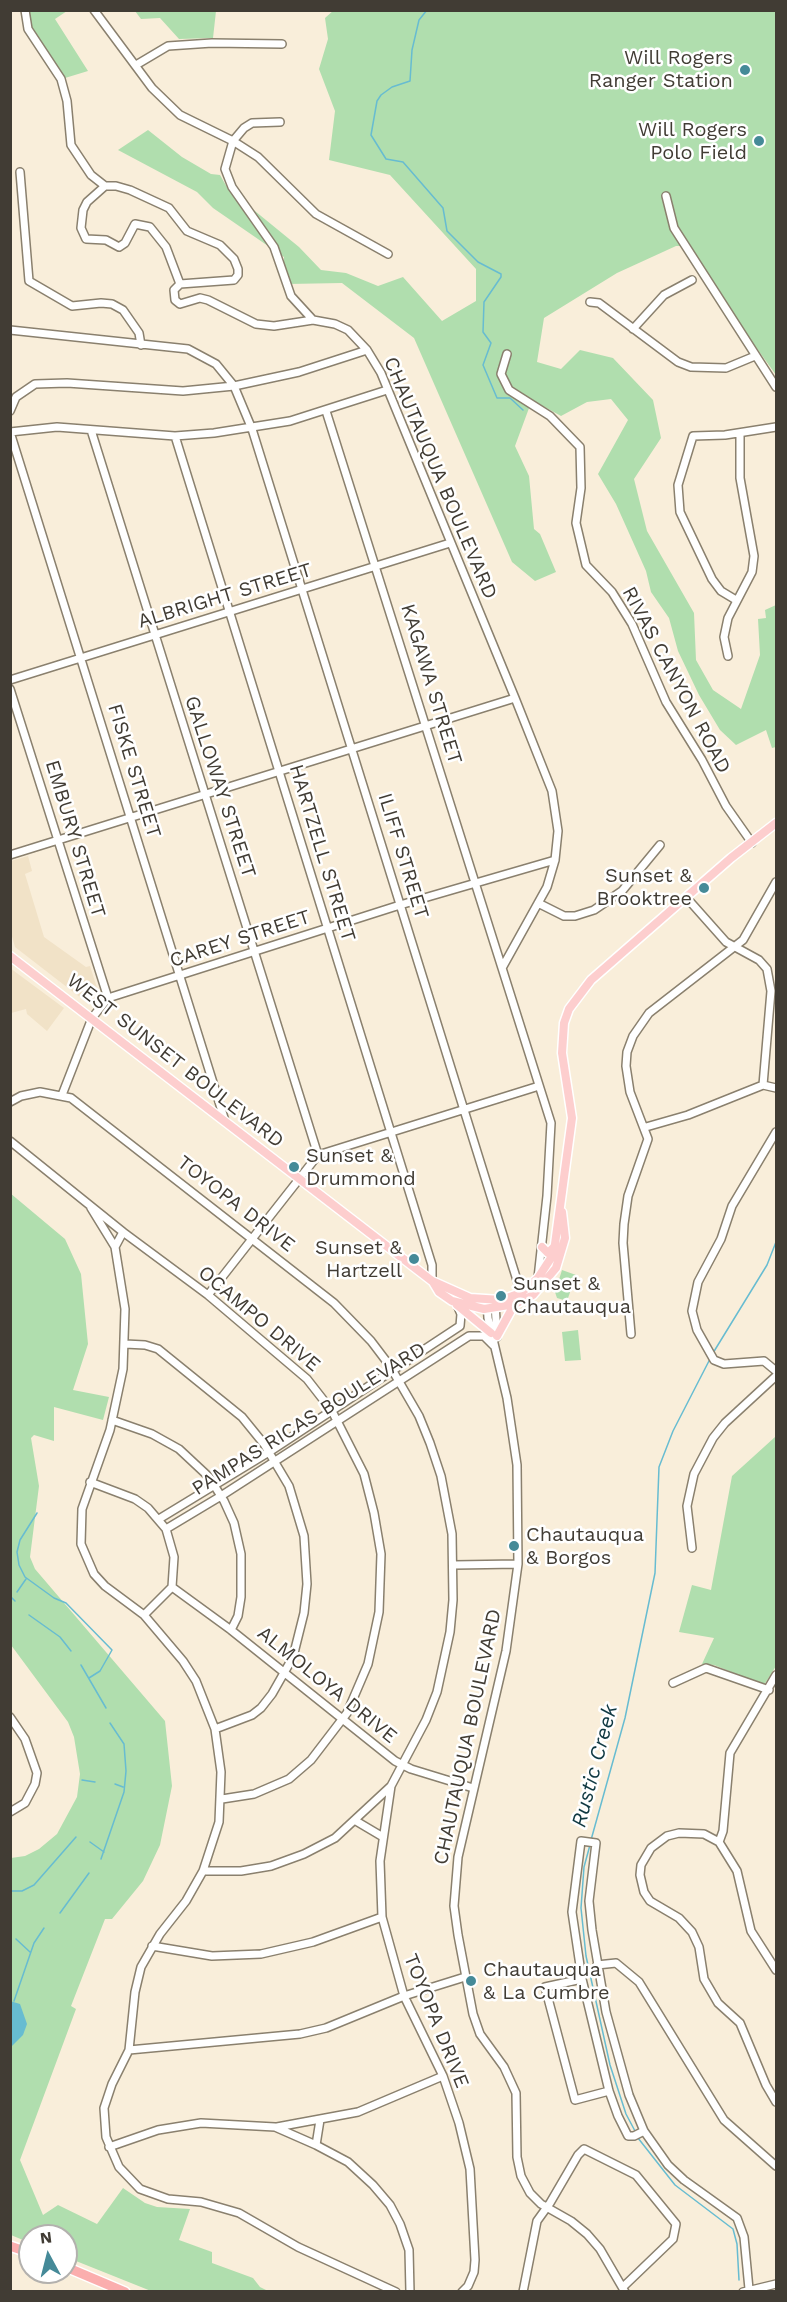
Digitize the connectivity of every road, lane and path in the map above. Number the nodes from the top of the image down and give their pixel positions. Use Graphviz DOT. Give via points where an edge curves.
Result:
graph roads {
  1 [pos="25,10"];
  2 [pos="94,10"];
  3 [pos="282,44"];
  4 [pos="136,65"];
  5 [pos="280,122"];
  6 [pos="233,141"];
  7 [pos="20,172"];
  8 [pos="105,186"];
  9 [pos="666,196"];
  10 [pos="388,254"];
  11 [pos="692,280"];
  12 [pos="180,284"];
  13 [pos="590,302"];
  14 [pos="313,320"];
  15 [pos="633,329"];
  16 [pos="10,330"];
  17 [pos="141,345"];
  18 [pos="367,350"];
  19 [pos="507,354"];
  20 [pos="755,356"];
  21 [pos="234,386"];
  22 [pos="777,387"];
  23 [pos="387,390"];
  24 [pos="10,411"];
  25 [pos="326,411"];
  26 [pos="777,427"];
  27 [pos="252,429"];
  28 [pos="91,430"];
  29 [pos="10,432"];
  30 [pos="740,433"];
  31 [pos="175,436"];
  32 [pos="450,543"];
  33 [pos="377,566"];
  34 [pos="302,590"];
  35 [pos="736,600"];
  36 [pos="229,612"];
  37 [pos="155,635"];
  38 [pos="728,656"];
  39 [pos="82,659"];
  40 [pos="10,680"];
  41 [pos="10,689"];
  42 [pos="515,698"];
  43 [pos="426,725"];
  44 [pos="352,748"];
  45 [pos="279,771"];
  46 [pos="205,794"];
  47 [pos="131,818"];
  48 [pos="777,823"];
  49 [pos="58,840"];
  50 [pos="752,843"];
  51 [pos="660,845"];
  52 [pos="10,855"];
  53 [pos="555,860"];
  54 [pos="777,882"];
  55 [pos="475,883"];
  56 [pos="686,897"];
  57 [pos="538,903"];
  58 [pos="400,905"];
  59 [pos="328,929"];
  60 [pos="735,948"];
  61 [pos="255,952"];
  62 [pos="11,955"];
  63 [pos="502,968"];
  64 [pos="181,975"];
  65 [pos="108,998"];
  66 [pos="92,1018"];
  67 [pos="763,1085"];
  68 [pos="539,1086"];
  69 [pos="777,1088"];
  70 [pos="62,1095"];
  71 [pos="10,1102"];
  72 [pos="464,1109"];
  73 [pos="225,1121"];
  74 [pos="646,1127"];
  75 [pos="777,1132"];
  76 [pos="391,1133"];
  77 [pos="10,1141"];
  78 [pos="318,1155"];
  79 [pos="298,1179"];
  80 [pos="88,1203"];
  81 [pos="562,1212"];
  82 [pos="123,1232"];
  83 [pos="253,1238"];
  84 [pos="555,1244"];
  85 [pos="542,1247"];
  86 [pos="115,1248"];
  87 [pos="538,1278"];
  88 [pos="432,1281"];
  89 [pos="521,1293"];
  90 [pos="208,1295"];
  91 [pos="455,1304"];
  92 [pos="515,1304"];
  93 [pos="491,1305"];
  94 [pos="460,1326"];
  95 [pos="631,1334"];
  96 [pos="494,1335"];
  97 [pos="469,1336"];
  98 [pos="125,1344"];
  99 [pos="496,1349"];
  100 [pos="777,1371"];
  101 [pos="393,1372"];
  102 [pos="777,1376"];
  103 [pos="400,1383"];
  104 [pos="332,1411"];
  105 [pos="112,1420"];
  106 [pos="337,1422"];
  107 [pos="269,1452"];
  108 [pos="275,1462"];
  109 [pos="90,1482"];
  110 [pos="215,1485"];
  111 [pos="221,1496"];
  112 [pos="159,1519"];
  113 [pos="165,1528"];
  114 [pos="692,1548"];
  115 [pos="518,1564"];
  116 [pos="454,1565"];
  117 [pos="172,1587"];
  118 [pos="144,1615"];
  119 [pos="231,1630"];
  120 [pos="285,1673"];
  121 [pos="777,1675"];
  122 [pos="673,1683"];
  123 [pos="769,1690"];
  124 [pos="10,1717"];
  125 [pos="343,1720"];
  126 [pos="215,1729"];
  127 [pos="403,1766"];
  128 [pos="391,1786"];
  129 [pos="473,1788"];
  130 [pos="222,1799"];
  131 [pos="10,1812"];
  132 [pos="356,1821"];
  133 [pos="383,1837"];
  134 [pos="719,1842"];
  135 [pos="204,1870"];
  136 [pos="382,1917"];
  137 [pos="152,1946"];
  138 [pos="597,1965"];
  139 [pos="777,1970"];
  140 [pos="465,1977"];
  141 [pos="582,1979"];
  142 [pos="404,1996"];
  143 [pos="129,2050"];
  144 [pos="442,2076"];
  145 [pos="609,2091"];
  146 [pos="777,2102"];
  147 [pos="320,2120"];
  148 [pos="275,2127"];
  149 [pos="639,2133"];
  150 [pos="316,2145"];
  151 [pos="109,2147"];
  152 [pos="777,2166"];
  153 [pos="547,2208"];
  154 [pos="78,2272"];
  155 [pos="777,2284"];
  156 [pos="624,2289"];
  157 [pos="746,2290"];
  158 [pos="125,2292"];
  159 [pos="396,2292"];
  160 [pos="410,2292"];
  161 [pos="462,2292"];
  162 [pos="523,2292"];
  1 -- 8 [label="street" via="28,29 61,79 71,146"];
  2 -- 4 [label="street"];
  3 -- 4 [label="street" via="212,42 168,46"];
  4 -- 6 [label="street" via="152,88 180,115"];
  5 -- 6 [label="street" via="252,123"];
  6 -- 10 [label="street" via="258,157 316,214"];
  6 -- 14 [label="street" via="226,160 228,178 274,246 291,296"];
  7 -- 17 [label="street" via="29,281 72,306 100,303 123,310 139,333"];
  8 -- 12 [label="street" via="82,210 81,228 86,238 106,240 119,247 135,224 150,227 166,247"];
  8 -- 12 [label="street" via="130,190 169,208 187,231 228,252 238,269 238,275 227,282"];
  9 -- 20 [label="street" via="674,228"];
  11 -- 15 [label="street" via="664,295"];
  12 -- 14 [label="street, CHAUTAUQUA BOULEVARD" via="173,295 180,304 200,298 208,300 256,324 274,326"];
  13 -- 15 [label="street" via="599,303"];
  14 -- 18 [label="street, CHAUTAUQUA BOULEVARD" via="348,330"];
  15 -- 20 [label="street" via="678,362 698,369 726,368"];
  16 -- 17 [label="street, ILIFF STREET"];
  17 -- 21 [label="street, ILIFF STREET" via="201,354 216,364"];
  18 -- 21 [label="street" via="282,377"];
  18 -- 23 [label="street, CHAUTAUQUA BOULEVARD"];
  19 -- 50 [label="street, RIVAS CANYON ROAD" via="501,374 509,390 550,416 580,447 581,488 576,523 586,565 612,591 632,624 666,702"];
  20 -- 22 [label="street"];
  21 -- 24 [label="street" via="183,391 35,384 16,397"];
  21 -- 27 [label="street, ILIFF STREET"];
  23 -- 25 [label="street"];
  23 -- 32 [label="street, CHAUTAUQUA BOULEVARD"];
  25 -- 27 [label="street"];
  25 -- 33 [label="street, KAGAWA STREET"];
  26 -- 30 [label="street"];
  27 -- 31 [label="street"];
  27 -- 34 [label="street, ILIFF STREET"];
  28 -- 29 [label="street" via="57,427"];
  28 -- 31 [label="street"];
  28 -- 37 [label="street, GALLOWAY STREET"];
  29 -- 39 [label="street, FISKE STREET"];
  30 -- 35 [label="street" via="740,478 754,556 752,572"];
  30 -- 35 [label="street" via="693,436 677,491 680,512 712,579 721,591"];
  31 -- 36 [label="street, HARTZELL STREET"];
  32 -- 33 [label="street, ALBRIGHT STREET"];
  32 -- 42 [label="street, CHAUTAUQUA BOULEVARD"];
  33 -- 34 [label="street, ALBRIGHT STREET"];
  33 -- 43 [label="street, KAGAWA STREET"];
  34 -- 36 [label="street, ALBRIGHT STREET"];
  34 -- 44 [label="street, ILIFF STREET"];
  35 -- 38 [label="street" via="725,629"];
  36 -- 37 [label="street, ALBRIGHT STREET"];
  36 -- 45 [label="street, HARTZELL STREET"];
  37 -- 39 [label="street, ALBRIGHT STREET"];
  37 -- 46 [label="street, GALLOWAY STREET"];
  39 -- 40 [label="street, ALBRIGHT STREET"];
  39 -- 47 [label="street, FISKE STREET"];
  41 -- 49 [label="street, EMBURY STREET"];
  42 -- 43 [label="street"];
  42 -- 53 [label="street, CHAUTAUQUA BOULEVARD" via="557,809"];
  43 -- 44 [label="street"];
  43 -- 55 [label="street, KAGAWA STREET"];
  44 -- 45 [label="street"];
  44 -- 58 [label="street, ILIFF STREET"];
  45 -- 46 [label="street"];
  45 -- 59 [label="street, HARTZELL STREET"];
  46 -- 47 [label="street"];
  46 -- 61 [label="street, GALLOWAY STREET"];
  47 -- 49 [label="street"];
  47 -- 64 [label="street, FISKE STREET"];
  48 -- 50 [label="main road, WEST SUNSET BOULEVARD"];
  49 -- 52 [label="street"];
  49 -- 65 [label="street, EMBURY STREET"];
  50 -- 56 [label="main road, WEST SUNSET BOULEVARD"];
  51 -- 57 [label="street" via="622,891 594,909 564,916"];
  53 -- 55 [label="street, CAREY STREET"];
  53 -- 57 [label="street, CHAUTAUQUA BOULEVARD"];
  54 -- 60 [label="street"];
  55 -- 58 [label="street, CAREY STREET"];
  55 -- 63 [label="street, KAGAWA STREET"];
  56 -- 60 [label="street" via="716,933"];
  56 -- 81 [label="main road, WEST SUNSET BOULEVARD" via="591,980 569,1009 562,1053 572,1118"];
  57 -- 63 [label="street, CHAUTAUQUA BOULEVARD"];
  58 -- 59 [label="street, CAREY STREET"];
  58 -- 72 [label="street, ILIFF STREET"];
  59 -- 61 [label="street, CAREY STREET"];
  59 -- 76 [label="street, HARTZELL STREET"];
  60 -- 67 [label="street" via="759,960 770,976"];
  60 -- 74 [label="street" via="649,1013 633,1036 627,1052 626,1075"];
  61 -- 64 [label="street, CAREY STREET"];
  61 -- 78 [label="street, GALLOWAY STREET"];
  62 -- 66 [label="main road, WEST SUNSET BOULEVARD"];
  63 -- 68 [label="street"];
  64 -- 65 [label="street, CAREY STREET"];
  64 -- 73 [label="street, FISKE STREET"];
  65 -- 66 [label="street"];
  66 -- 70 [label="street"];
  66 -- 73 [label="main road, WEST SUNSET BOULEVARD"];
  67 -- 69 [label="street"];
  67 -- 74 [label="street"];
  68 -- 72 [label="street"];
  68 -- 85 [label="street" via="549,1113 552,1137"];
  70 -- 71 [label="street, TOYOPA DRIVE" via="30,1093"];
  70 -- 83 [label="street, TOYOPA DRIVE" via="97,1117"];
  72 -- 76 [label="street"];
  72 -- 89 [label="street, ILIFF STREET"];
  73 -- 79 [label="main road, WEST SUNSET BOULEVARD"];
  74 -- 95 [label="street" via="648,1145 628,1196 624,1224"];
  75 -- 100 [label="street" via="743,1186 698,1282 692,1311 711,1356 724,1364 764,1361"];
  76 -- 78 [label="street"];
  76 -- 88 [label="street, HARTZELL STREET" via="432,1265"];
  77 -- 80 [label="street, OCAMPO DRIVE"];
  78 -- 79 [label="street"];
  79 -- 83 [label="street"];
  79 -- 88 [label="main road, WEST SUNSET BOULEVARD"];
  80 -- 82 [label="street, OCAMPO DRIVE"];
  80 -- 86 [label="street"];
  81 -- 84 [label="main road, WEST SUNSET BOULEVARD"];
  81 -- 92 [label="main road, WEST SUNSET BOULEVARD" via="565,1238 556,1268 533,1295"];
  82 -- 86 [label="street"];
  82 -- 90 [label="street, OCAMPO DRIVE"];
  83 -- 90 [label="street"];
  83 -- 101 [label="street, TOYOPA DRIVE" via="334,1303 371,1341"];
  84 -- 85 [label="main road" via="549,1253"];
  84 -- 87 [label="main road, WEST SUNSET BOULEVARD"];
  85 -- 87 [label="street"];
  86 -- 98 [label="street" via="123,1285"];
  87 -- 89 [label="main road, WEST SUNSET BOULEVARD"];
  88 -- 91 [label="main road, WEST SUNSET BOULEVARD"];
  88 -- 93 [label="main road, WEST SUNSET BOULEVARD"];
  89 -- 93 [label="main road, WEST SUNSET BOULEVARD"];
  90 -- 104 [label="street, OCAMPO DRIVE" via="290,1362"];
  91 -- 93 [label="main road, WEST SUNSET BOULEVARD"];
  91 -- 94 [label="street" via="461,1314"];
  91 -- 96 [label="main road"];
  92 -- 93 [label="main road, WEST SUNSET BOULEVARD"];
  92 -- 96 [label="main road"];
  93 -- 96 [label="street, CHAUTAUQUA BOULEVARD"];
  94 -- 97 [label="street" via="468,1329"];
  94 -- 101 [label="street, PAMPAS RICAS BOULEVARD"];
  96 -- 99 [label="street, CHAUTAUQUA BOULEVARD"];
  97 -- 99 [label="street" via="484,1336"];
  97 -- 103 [label="street, PAMPAS RICAS BOULEVARD"];
  98 -- 105 [label="street"];
  98 -- 107 [label="street" via="158,1349 242,1417"];
  99 -- 115 [label="street, CHAUTAUQUA BOULEVARD" via="517,1466"];
  101 -- 103 [label="street, TOYOPA DRIVE"];
  101 -- 104 [label="street, PAMPAS RICAS BOULEVARD"];
  102 -- 114 [label="street" via="724,1423 694,1474 687,1506"];
  103 -- 106 [label="street, PAMPAS RICAS BOULEVARD"];
  103 -- 116 [label="street, TOYOPA DRIVE" via="419,1416 441,1476"];
  104 -- 106 [label="street, OCAMPO DRIVE"];
  104 -- 107 [label="street, PAMPAS RICAS BOULEVARD"];
  105 -- 109 [label="street"];
  105 -- 110 [label="street" via="172,1445 194,1461"];
  106 -- 108 [label="street, PAMPAS RICAS BOULEVARD"];
  106 -- 125 [label="street, OCAMPO DRIVE" via="364,1474 381,1554 375,1635 368,1664"];
  107 -- 108 [label="street"];
  107 -- 110 [label="street, PAMPAS RICAS BOULEVARD"];
  108 -- 111 [label="street, PAMPAS RICAS BOULEVARD"];
  108 -- 120 [label="street" via="296,1503 307,1565 304,1613"];
  109 -- 112 [label="street" via="135,1499"];
  109 -- 118 [label="street" via="79,1526 87,1561 105,1586"];
  110 -- 111 [label="street"];
  110 -- 112 [label="street, PAMPAS RICAS BOULEVARD"];
  111 -- 113 [label="street, PAMPAS RICAS BOULEVARD"];
  111 -- 119 [label="street" via="234,1522 242,1554 241,1598"];
  112 -- 113 [label="street"];
  113 -- 117 [label="street" via="174,1557"];
  115 -- 116 [label="street"];
  115 -- 129 [label="street, CHAUTAUQUA BOULEVARD" via="506,1651"];
  116 -- 127 [label="street, TOYOPA DRIVE" via="450,1632 437,1692"];
  117 -- 118 [label="street"];
  117 -- 119 [label="street, ALMOLOYA DRIVE"];
  118 -- 126 [label="street" via="183,1661"];
  119 -- 120 [label="street, ALMOLOYA DRIVE"];
  120 -- 125 [label="street, ALMOLOYA DRIVE"];
  120 -- 126 [label="street" via="252,1715"];
  121 -- 123 [label="street"];
  122 -- 123 [label="street" via="706,1668"];
  123 -- 134 [label="street" via="730,1753"];
  124 -- 131 [label="street" via="26,1739 37,1773 25,1803"];
  125 -- 127 [label="street, ALMOLOYA DRIVE"];
  125 -- 130 [label="street, OCAMPO DRIVE" via="312,1760 289,1779 254,1794"];
  126 -- 130 [label="street"];
  127 -- 128 [label="street, TOYOPA DRIVE"];
  127 -- 129 [label="street, ALMOLOYA DRIVE"];
  128 -- 132 [label="street"];
  128 -- 133 [label="street, TOYOPA DRIVE"];
  129 -- 140 [label="street, CHAUTAUQUA BOULEVARD" via="454,1881"];
  130 -- 135 [label="street"];
  132 -- 133 [label="street"];
  132 -- 135 [label="street" via="335,1838 271,1866 241,1871"];
  133 -- 136 [label="street, TOYOPA DRIVE"];
  134 -- 139 [label="street" via="737,1871 751,1932"];
  134 -- 146 [label="street" via="695,1832 667,1836 645,1857 641,1883 651,1901 685,1922 693,1932 704,1980 718,2002 740,2023"];
  135 -- 137 [label="street"];
  136 -- 137 [label="street" via="313,1942 261,1954 212,1956"];
  136 -- 142 [label="street, TOYOPA DRIVE"];
  137 -- 143 [label="street" via="138,1979"];
  138 -- 141 [label="street" via="589,1901 592,1842 581,1841 572,1912"];
  138 -- 149 [label="street"];
  138 -- 152 [label="street" via="616,1963 639,1982 724,2120"];
  140 -- 142 [label="street"];
  140 -- 153 [label="street, CHAUTAUQUA BOULEVARD" via="480,2034 516,2092 521,2176 530,2193"];
  141 -- 145 [label="street"];
  141 -- 145 [label="street" via="545,1988 574,2100"];
  142 -- 143 [label="street" via="353,2018 300,2034"];
  142 -- 144 [label="street, TOYOPA DRIVE"];
  143 -- 151 [label="street" via="104,2108"];
  144 -- 147 [label="street" via="358,2112"];
  144 -- 161 [label="street, TOYOPA DRIVE" via="459,2123 473,2198 474,2272"];
  145 -- 149 [label="street" via="626,2133"];
  147 -- 148 [label="street"];
  147 -- 150 [label="street"];
  148 -- 150 [label="street"];
  148 -- 151 [label="street" via="232,2123 180,2125"];
  149 -- 157 [label="street" via="676,2173 736,2218 744,2237"];
  150 -- 160 [label="street" via="348,2162 390,2205 409,2250"];
  151 -- 159 [label="street" via="119,2168 140,2189 168,2199 239,2212 298,2247"];
  153 -- 156 [label="street, CHAUTAUQUA BOULEVARD" via="587,2234"];
  153 -- 156 [label="street" via="584,2150 625,2168 644,2182 673,2218 676,2232"];
  153 -- 162 [label="street" via="534,2228"];
  154 -- 158 [label="highway"];
  155 -- 157 [label="street"];
}
